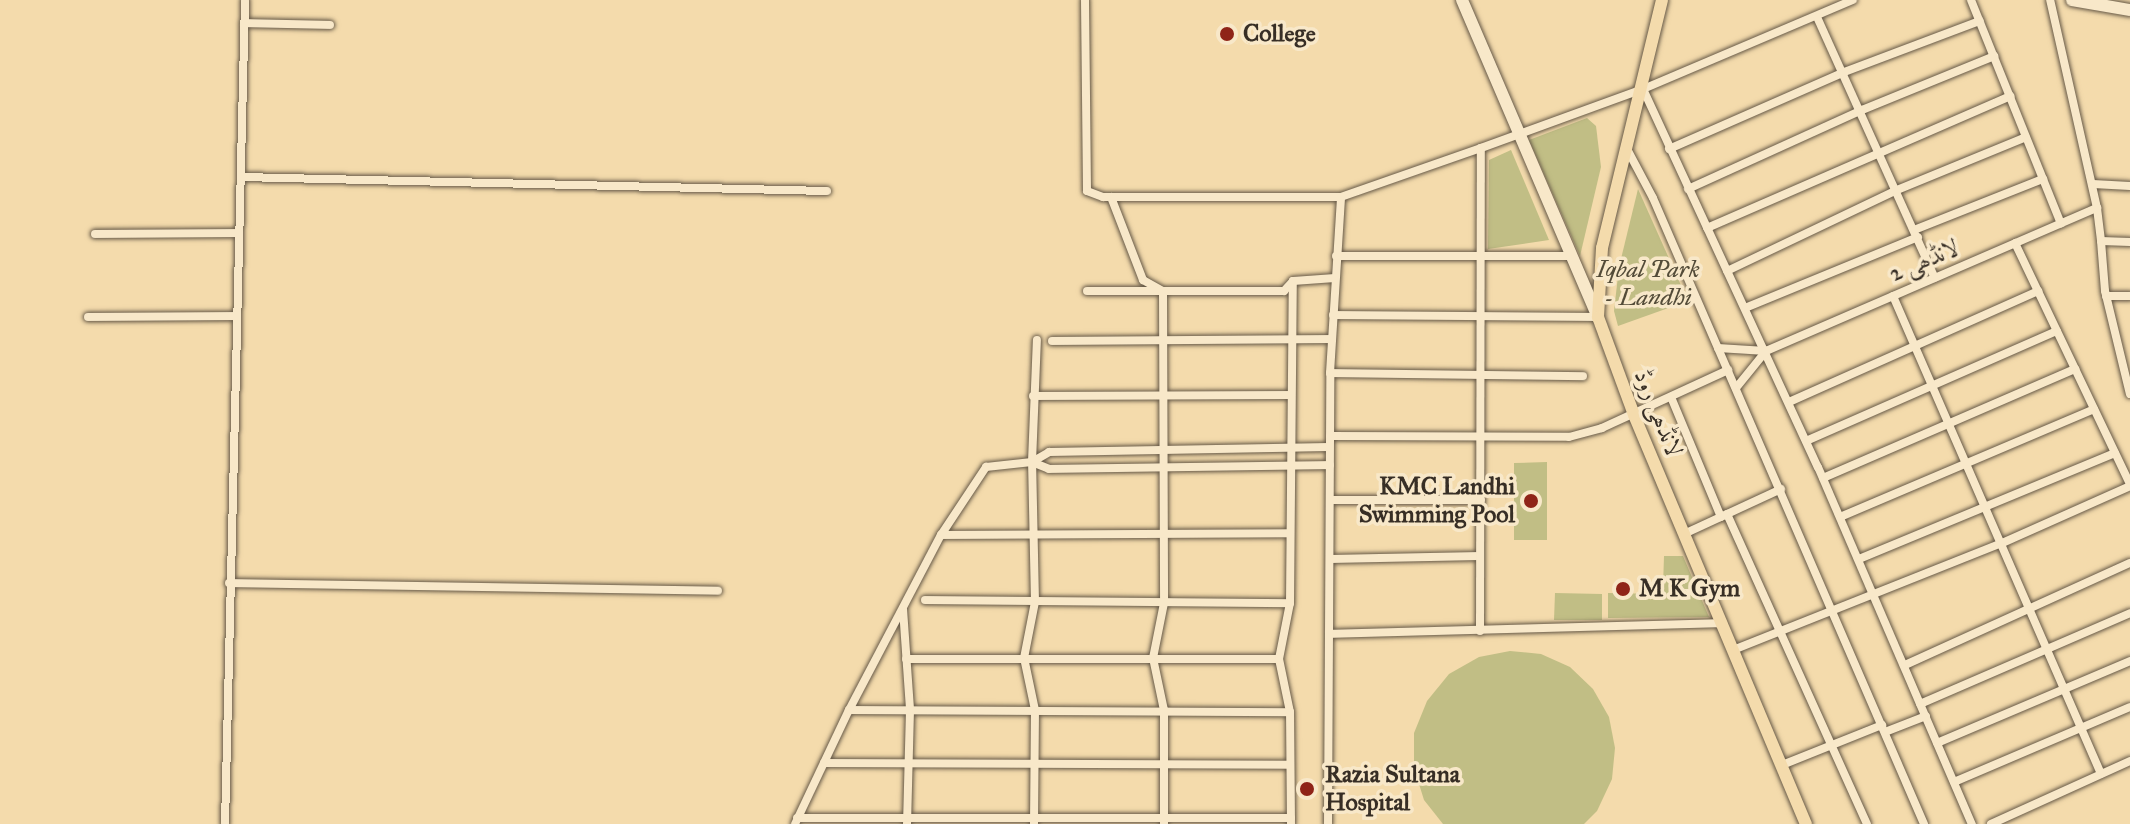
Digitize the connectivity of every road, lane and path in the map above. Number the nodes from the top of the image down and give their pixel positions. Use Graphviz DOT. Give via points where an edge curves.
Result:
graph roads {
  1 [pos="245,0"];
  2 [pos="1085,0"];
  3 [pos="1462,0"];
  4 [pos="1662,0"];
  5 [pos="1853,0"];
  6 [pos="1971,0"];
  7 [pos="2050,0"];
  8 [pos="2072,0"];
  9 [pos="2130,10"];
  10 [pos="1817,17"];
  11 [pos="1980,21"];
  12 [pos="244,23"];
  13 [pos="330,25"];
  14 [pos="1994,56"];
  15 [pos="1844,72"];
  16 [pos="1643,89"];
  17 [pos="2010,96"];
  18 [pos="1862,110"];
  19 [pos="1519,134"];
  20 [pos="2026,137"];
  21 [pos="1481,148"];
  22 [pos="1627,149"];
  23 [pos="1669,149"];
  24 [pos="1880,150"];
  25 [pos="241,177"];
  26 [pos="2043,179"];
  27 [pos="2093,184"];
  28 [pos="2130,186"];
  29 [pos="1688,189"];
  30 [pos="1897,190"];
  31 [pos="827,191"];
  32 [pos="1111,197"];
  33 [pos="1341,197"];
  34 [pos="2097,208"];
  35 [pos="2061,224"];
  36 [pos="1707,228"];
  37 [pos="239,233"];
  38 [pos="95,234"];
  39 [pos="1916,234"];
  40 [pos="2101,241"];
  41 [pos="2130,242"];
  42 [pos="2015,243"];
  43 [pos="1336,256"];
  44 [pos="1479,256"];
  45 [pos="1572,256"];
  46 [pos="1727,271"];
  47 [pos="1335,278"];
  48 [pos="1935,278"];
  49 [pos="1293,281"];
  50 [pos="1087,291"];
  51 [pos="1163,291"];
  52 [pos="2038,291"];
  53 [pos="1893,296"];
  54 [pos="2106,296"];
  55 [pos="2130,296"];
  56 [pos="1745,308"];
  57 [pos="1481,313"];
  58 [pos="1333,315"];
  59 [pos="237,316"];
  60 [pos="88,317"];
  61 [pos="1598,317"];
  62 [pos="2057,331"];
  63 [pos="1331,339"];
  64 [pos="1037,340"];
  65 [pos="1052,341"];
  66 [pos="1291,341"];
  67 [pos="1164,343"];
  68 [pos="1915,346"];
  69 [pos="1718,348"];
  70 [pos="1766,351"];
  71 [pos="2075,369"];
  72 [pos="1728,370"];
  73 [pos="1330,373"];
  74 [pos="1481,375"];
  75 [pos="1583,376"];
  76 [pos="1931,385"];
  77 [pos="1736,388"];
  78 [pos="1164,394"];
  79 [pos="2130,394"];
  80 [pos="1290,395"];
  81 [pos="1033,396"];
  82 [pos="1671,397"];
  83 [pos="1789,402"];
  84 [pos="2094,409"];
  85 [pos="1634,415"];
  86 [pos="1949,425"];
  87 [pos="1330,436"];
  88 [pos="1481,436"];
  89 [pos="1806,441"];
  90 [pos="1329,447"];
  91 [pos="1290,448"];
  92 [pos="1165,450"];
  93 [pos="2115,453"];
  94 [pos="1032,462"];
  95 [pos="1965,464"];
  96 [pos="1330,465"];
  97 [pos="1290,466"];
  98 [pos="1165,468"];
  99 [pos="1823,478"];
  100 [pos="2130,485"];
  101 [pos="1781,489"];
  102 [pos="1330,500"];
  103 [pos="1481,500"];
  104 [pos="1984,507"];
  105 [pos="1724,515"];
  106 [pos="1840,517"];
  107 [pos="1290,533"];
  108 [pos="1036,534"];
  109 [pos="1164,534"];
  110 [pos="1684,534"];
  111 [pos="941,535"];
  112 [pos="2000,544"];
  113 [pos="1480,556"];
  114 [pos="1330,559"];
  115 [pos="1859,559"];
  116 [pos="2130,563"];
  117 [pos="229,583"];
  118 [pos="718,591"];
  119 [pos="1875,595"];
  120 [pos="925,600"];
  121 [pos="1035,602"];
  122 [pos="1164,603"];
  123 [pos="1290,603"];
  124 [pos="903,609"];
  125 [pos="1834,610"];
  126 [pos="2029,611"];
  127 [pos="2130,613"];
  128 [pos="1722,623"];
  129 [pos="1779,629"];
  130 [pos="1480,631"];
  131 [pos="1329,634"];
  132 [pos="1733,650"];
  133 [pos="2046,650"];
  134 [pos="1024,658"];
  135 [pos="1153,658"];
  136 [pos="906,659"];
  137 [pos="1279,659"];
  138 [pos="2130,661"];
  139 [pos="1905,665"];
  140 [pos="2063,689"];
  141 [pos="1920,704"];
  142 [pos="2130,707"];
  143 [pos="849,710"];
  144 [pos="910,710"];
  145 [pos="1035,710"];
  146 [pos="1164,710"];
  147 [pos="1290,712"];
  148 [pos="1926,716"];
  149 [pos="1884,728"];
  150 [pos="2080,728"];
  151 [pos="1937,743"];
  152 [pos="1831,745"];
  153 [pos="2130,761"];
  154 [pos="1034,762"];
  155 [pos="1164,762"];
  156 [pos="824,763"];
  157 [pos="909,763"];
  158 [pos="1290,765"];
  159 [pos="1782,765"];
  160 [pos="2101,774"];
  161 [pos="1954,782"];
  162 [pos="796,821"];
  163 [pos="907,821"];
  164 [pos="1034,821"];
  165 [pos="1164,821"];
  166 [pos="1291,821"];
  167 [pos="225,824"];
  168 [pos="1328,824"];
  169 [pos="1806,824"];
  170 [pos="1867,824"];
  171 [pos="1924,824"];
  172 [pos="1972,824"];
  173 [pos="1991,824"];
  1 -- 12 [label="street"];
  2 -- 32 [label="street" via="1087,191"];
  3 -- 19 [label="street"];
  4 -- 16 [label="main road, لانڈھی روڈ"];
  5 -- 10 [label="street"];
  6 -- 11 [label="street"];
  7 -- 27 [label="street"];
  8 -- 9 [label="street"];
  10 -- 15 [label="street"];
  10 -- 16 [label="street"];
  11 -- 14 [label="street"];
  11 -- 15 [label="street"];
  12 -- 13 [label="street"];
  12 -- 25 [label="street"];
  14 -- 17 [label="street"];
  14 -- 18 [label="street"];
  15 -- 18 [label="street"];
  15 -- 23 [label="street"];
  16 -- 19 [label="street"];
  16 -- 22 [label="main road, لانڈھی روڈ"];
  16 -- 23 [label="street"];
  17 -- 20 [label="street"];
  17 -- 24 [label="street"];
  18 -- 24 [label="street"];
  18 -- 29 [label="street"];
  19 -- 21 [label="street"];
  19 -- 45 [label="street"];
  20 -- 26 [label="street"];
  20 -- 30 [label="street"];
  21 -- 33 [label="street"];
  21 -- 44 [label="street"];
  22 -- 61 [label="main road, لانڈھی روڈ" via="1602,248"];
  22 -- 69 [label="street"];
  23 -- 29 [label="street"];
  24 -- 30 [label="street"];
  24 -- 36 [label="street"];
  25 -- 31 [label="street"];
  25 -- 37 [label="street"];
  26 -- 35 [label="street"];
  26 -- 39 [label="street"];
  27 -- 28 [label="street"];
  27 -- 34 [label="street"];
  29 -- 36 [label="street"];
  30 -- 39 [label="street"];
  30 -- 46 [label="street"];
  32 -- 33 [label="street"];
  32 -- 51 [label="street" via="1143,280"];
  33 -- 43 [label="street"];
  34 -- 35 [label="street, لانڈھی 2"];
  34 -- 40 [label="street"];
  35 -- 42 [label="street, لانڈھی 2"];
  36 -- 46 [label="street"];
  37 -- 38 [label="street"];
  37 -- 59 [label="street"];
  39 -- 48 [label="street"];
  39 -- 56 [label="street"];
  40 -- 41 [label="street"];
  40 -- 54 [label="street"];
  42 -- 48 [label="street, لانڈھی 2"];
  42 -- 52 [label="street"];
  43 -- 44 [label="street"];
  43 -- 47 [label="street"];
  44 -- 45 [label="street"];
  44 -- 57 [label="street"];
  45 -- 61 [label="street"];
  46 -- 56 [label="street"];
  47 -- 49 [label="street"];
  47 -- 58 [label="street"];
  48 -- 53 [label="street, لانڈھی 2"];
  49 -- 51 [label="street" via="1284,291"];
  49 -- 66 [label="street"];
  50 -- 51 [label="street"];
  51 -- 67 [label="street"];
  52 -- 62 [label="street"];
  52 -- 68 [label="street"];
  53 -- 68 [label="street"];
  53 -- 70 [label="street, لانڈھی 2"];
  54 -- 55 [label="street"];
  54 -- 79 [label="street"];
  56 -- 70 [label="street"];
  57 -- 58 [label="street"];
  57 -- 61 [label="street"];
  57 -- 74 [label="street"];
  58 -- 63 [label="street"];
  59 -- 60 [label="street"];
  59 -- 117 [label="street"];
  61 -- 85 [label="main road, لانڈھی روڈ"];
  62 -- 71 [label="street"];
  62 -- 76 [label="street"];
  63 -- 66 [label="street"];
  63 -- 73 [label="street"];
  64 -- 81 [label="street"];
  65 -- 67 [label="street"];
  66 -- 67 [label="street"];
  66 -- 80 [label="street"];
  67 -- 78 [label="street"];
  68 -- 76 [label="street"];
  68 -- 83 [label="street"];
  69 -- 70 [label="street"];
  69 -- 72 [label="street"];
  70 -- 77 [label="street"];
  70 -- 83 [label="street"];
  71 -- 84 [label="street"];
  71 -- 86 [label="street"];
  72 -- 77 [label="street"];
  72 -- 82 [label="street"];
  73 -- 74 [label="street"];
  73 -- 87 [label="street"];
  74 -- 75 [label="street"];
  74 -- 88 [label="street"];
  76 -- 86 [label="street"];
  76 -- 89 [label="street"];
  77 -- 101 [label="street"];
  78 -- 80 [label="street"];
  78 -- 81 [label="street"];
  78 -- 92 [label="street"];
  80 -- 91 [label="street"];
  81 -- 94 [label="street"];
  82 -- 85 [label="street"];
  82 -- 105 [label="street"];
  83 -- 89 [label="street"];
  84 -- 93 [label="street"];
  84 -- 95 [label="street"];
  85 -- 88 [label="street" via="1569,437"];
  85 -- 110 [label="main road, لانڈھی روڈ"];
  86 -- 95 [label="street"];
  86 -- 99 [label="street"];
  87 -- 88 [label="street"];
  87 -- 90 [label="street"];
  88 -- 103 [label="street"];
  89 -- 99 [label="street"];
  90 -- 91 [label="street"];
  90 -- 96 [label="street"];
  91 -- 92 [label="street"];
  91 -- 97 [label="street"];
  92 -- 94 [label="street" via="1049,452"];
  92 -- 98 [label="street"];
  93 -- 100 [label="street"];
  93 -- 104 [label="street"];
  94 -- 98 [label="street" via="1049,469"];
  94 -- 108 [label="street"];
  94 -- 111 [label="street" via="986,467"];
  95 -- 104 [label="street"];
  95 -- 106 [label="street"];
  96 -- 97 [label="street"];
  96 -- 102 [label="street"];
  97 -- 98 [label="street"];
  97 -- 107 [label="street"];
  98 -- 109 [label="street"];
  99 -- 106 [label="street"];
  100 -- 112 [label="street"];
  101 -- 105 [label="street"];
  101 -- 125 [label="street"];
  102 -- 103 [label="street"];
  102 -- 114 [label="street"];
  103 -- 113 [label="street"];
  104 -- 112 [label="street"];
  104 -- 115 [label="street"];
  105 -- 110 [label="street"];
  105 -- 129 [label="street"];
  106 -- 115 [label="street"];
  107 -- 109 [label="street"];
  107 -- 123 [label="street"];
  108 -- 109 [label="street"];
  108 -- 111 [label="street"];
  108 -- 121 [label="street"];
  109 -- 122 [label="street"];
  110 -- 128 [label="main road, لانڈھی روڈ"];
  111 -- 124 [label="street"];
  112 -- 119 [label="street"];
  112 -- 126 [label="street"];
  113 -- 114 [label="street"];
  113 -- 130 [label="street"];
  114 -- 131 [label="street"];
  115 -- 119 [label="street"];
  116 -- 126 [label="street"];
  117 -- 118 [label="street"];
  117 -- 167 [label="street"];
  119 -- 125 [label="street"];
  119 -- 139 [label="street"];
  120 -- 121 [label="street"];
  121 -- 122 [label="street"];
  121 -- 134 [label="street"];
  122 -- 123 [label="street"];
  122 -- 135 [label="street"];
  123 -- 137 [label="street"];
  124 -- 136 [label="street"];
  124 -- 143 [label="street"];
  125 -- 129 [label="street"];
  125 -- 149 [label="street"];
  126 -- 133 [label="street"];
  126 -- 139 [label="street"];
  127 -- 133 [label="street"];
  128 -- 130 [label="street"];
  128 -- 132 [label="main road, لانڈھی روڈ"];
  129 -- 132 [label="street"];
  129 -- 152 [label="street"];
  130 -- 131 [label="street"];
  131 -- 168 [label="street"];
  132 -- 159 [label="main road, لانڈھی روڈ"];
  133 -- 140 [label="street"];
  133 -- 141 [label="street"];
  134 -- 135 [label="street"];
  134 -- 136 [label="street"];
  134 -- 145 [label="street"];
  135 -- 137 [label="street"];
  135 -- 146 [label="street"];
  136 -- 144 [label="street"];
  137 -- 147 [label="street"];
  138 -- 140 [label="street"];
  139 -- 141 [label="street"];
  140 -- 150 [label="street"];
  140 -- 151 [label="street"];
  141 -- 148 [label="street"];
  142 -- 150 [label="street"];
  143 -- 144 [label="street"];
  143 -- 156 [label="street"];
  144 -- 145 [label="street"];
  144 -- 157 [label="street"];
  145 -- 146 [label="street"];
  145 -- 154 [label="street"];
  146 -- 147 [label="street"];
  146 -- 155 [label="street"];
  147 -- 158 [label="street"];
  148 -- 149 [label="street"];
  148 -- 151 [label="street"];
  149 -- 152 [label="street"];
  149 -- 171 [label="street"];
  150 -- 160 [label="street"];
  150 -- 161 [label="street"];
  151 -- 161 [label="street"];
  152 -- 159 [label="street"];
  152 -- 170 [label="street"];
  153 -- 160 [label="street"];
  154 -- 155 [label="street"];
  154 -- 157 [label="street"];
  154 -- 164 [label="street"];
  155 -- 158 [label="street"];
  155 -- 165 [label="street"];
  156 -- 157 [label="street"];
  156 -- 162 [label="street"];
  157 -- 163 [label="street"];
  158 -- 166 [label="street"];
  159 -- 169 [label="main road, لانڈھی روڈ"];
  160 -- 173 [label="street"];
  161 -- 172 [label="street"];
  162 -- 163 [label="street"];
  163 -- 164 [label="street"];
  164 -- 165 [label="street"];
  165 -- 166 [label="street"];
}
